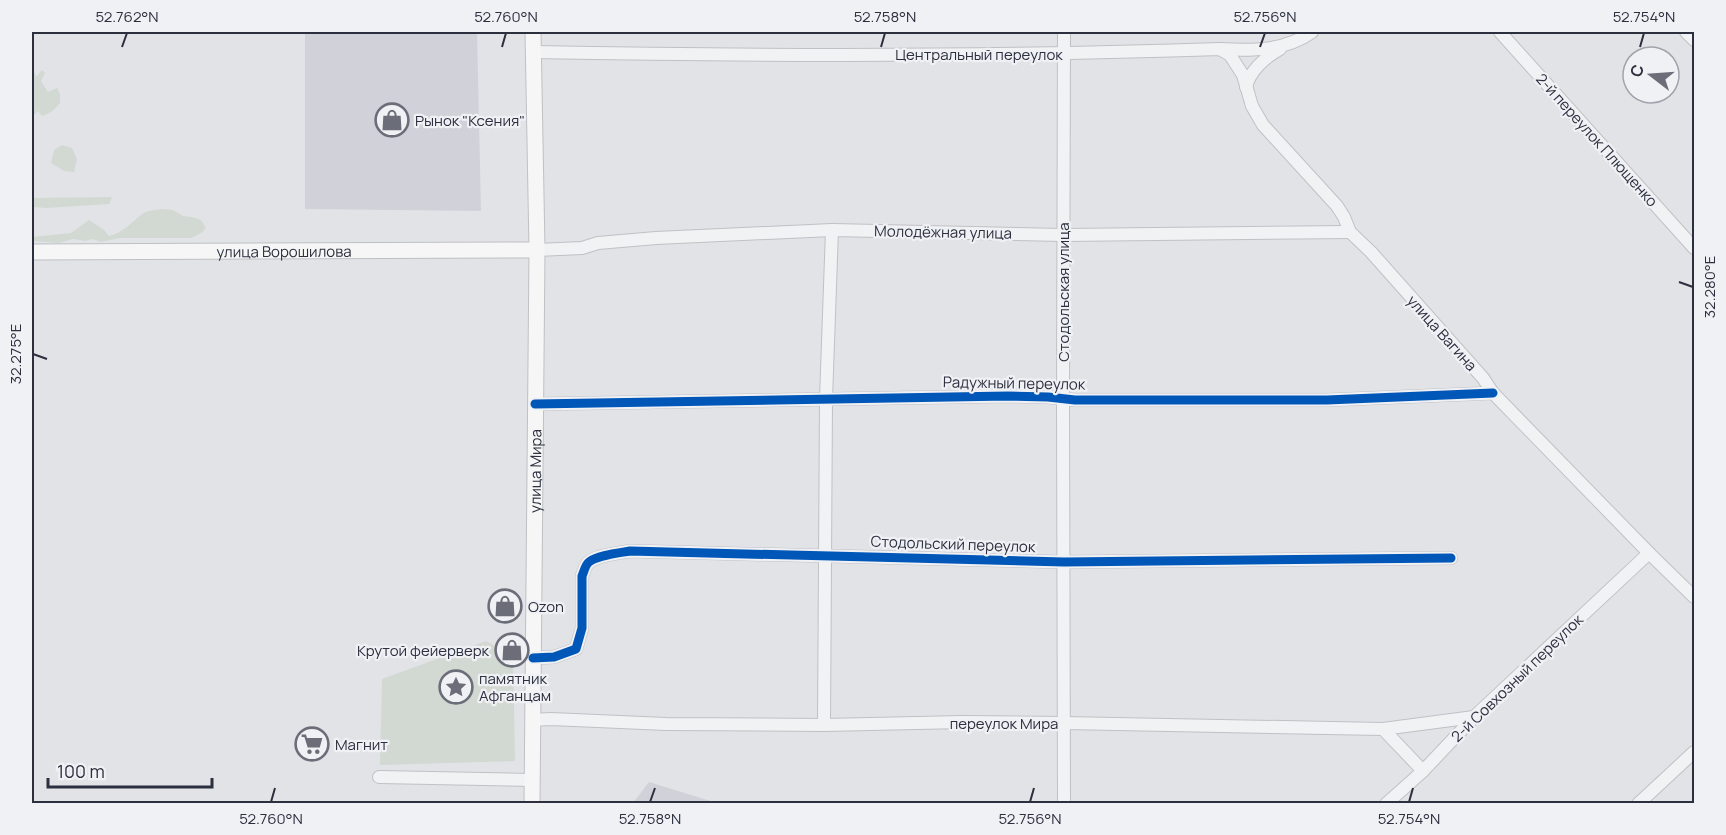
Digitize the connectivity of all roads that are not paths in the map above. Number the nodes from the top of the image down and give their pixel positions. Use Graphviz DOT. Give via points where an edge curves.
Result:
graph roads {
  1 [pos="533,32"];
  2 [pos="1064,32"];
  3 [pos="1312,32"];
  4 [pos="1500,32"];
  5 [pos="1686,32"];
  6 [pos="1695,40"];
  7 [pos="1291,44"];
  8 [pos="1220,49"];
  9 [pos="533,52"];
  10 [pos="1064,54"];
  11 [pos="1246,87"];
  12 [pos="832,230"];
  13 [pos="1350,232"];
  14 [pos="1063,235"];
  15 [pos="1695,248"];
  16 [pos="537,250"];
  17 [pos="32,252"];
  18 [pos="1493,393"];
  19 [pos="1063,398"];
  20 [pos="826,399"];
  21 [pos="535,404"];
  22 [pos="1649,553"];
  23 [pos="825,555"];
  24 [pos="1451,558"];
  25 [pos="1064,562"];
  26 [pos="1695,597"];
  27 [pos="533,658"];
  28 [pos="1474,717"];
  29 [pos="532,720"];
  30 [pos="1064,723"];
  31 [pos="824,726"];
  32 [pos="1383,729"];
  33 [pos="1695,752"];
  34 [pos="1423,771"];
  35 [pos="379,777"];
  36 [pos="532,780"];
  37 [pos="532,804"];
  38 [pos="1064,804"];
  39 [pos="1386,804"];
  40 [pos="1638,804"];
  1 -- 9 [label="main road, улица Мира"];
  2 -- 10 [label="street, Стодольская улица"];
  3 -- 7 [label="street, Центральный переулок"];
  4 -- 15 [label="street, 2-й переулок Плющенко"];
  5 -- 6 [label="street"];
  7 -- 8 [label="street, Центральный переулок" via="1256,50"];
  7 -- 11 [label="street" via="1265,58"];
  8 -- 10 [label="street, Центральный переулок"];
  8 -- 11 [label="street, улица Вагина" via="1237,64"];
  9 -- 10 [label="street, Центральный переулок"];
  9 -- 16 [label="main road, улица Мира"];
  10 -- 14 [label="street, Стодольская улица"];
  11 -- 13 [label="street, улица Вагина" via="1263,125 1337,206"];
  12 -- 14 [label="street, Молодёжная улица"];
  12 -- 16 [label="street, Молодёжная улица" via="656,238"];
  12 -- 20 [label="street"];
  13 -- 14 [label="street, Молодёжная улица"];
  13 -- 18 [label="street, улица Вагина"];
  14 -- 19 [label="street, Стодольская улица"];
  16 -- 17 [label="main road, улица Ворошилова"];
  16 -- 21 [label="main road, улица Мира"];
  18 -- 19 [label="street, Радужный переулок" via="1327,400"];
  18 -- 22 [label="street, улица Вагина"];
  19 -- 20 [label="street, Радужный переулок"];
  19 -- 25 [label="street, Стодольская улица"];
  20 -- 21 [label="street, Радужный переулок"];
  20 -- 23 [label="street"];
  21 -- 27 [label="main road, улица Мира"];
  22 -- 26 [label="street, улица Вагина"];
  22 -- 28 [label="street, 2-й Совхозный переулок"];
  23 -- 25 [label="street, Стодольский переулок"];
  23 -- 27 [label="street, Стодольский переулок" via="630,551 607,555 589,562 584,569 582,628 576,649 554,657"];
  23 -- 31 [label="street"];
  24 -- 25 [label="street, Стодольский переулок"];
  25 -- 30 [label="street, Стодольская улица"];
  27 -- 29 [label="main road, улица Мира"];
  28 -- 32 [label="street, переулок Мира"];
  28 -- 34 [label="street, 2-й Совхозный переулок"];
  29 -- 31 [label="street, переулок Мира"];
  29 -- 36 [label="main road, улица Мира"];
  30 -- 31 [label="street, переулок Мира"];
  30 -- 32 [label="street, переулок Мира"];
  30 -- 38 [label="street, Стодольская улица"];
  32 -- 34 [label="street"];
  33 -- 40 [label="street"];
  34 -- 39 [label="street, 2-й Совхозный переулок"];
  35 -- 36 [label="street"];
  36 -- 37 [label="main road, улица Мира"];
}
